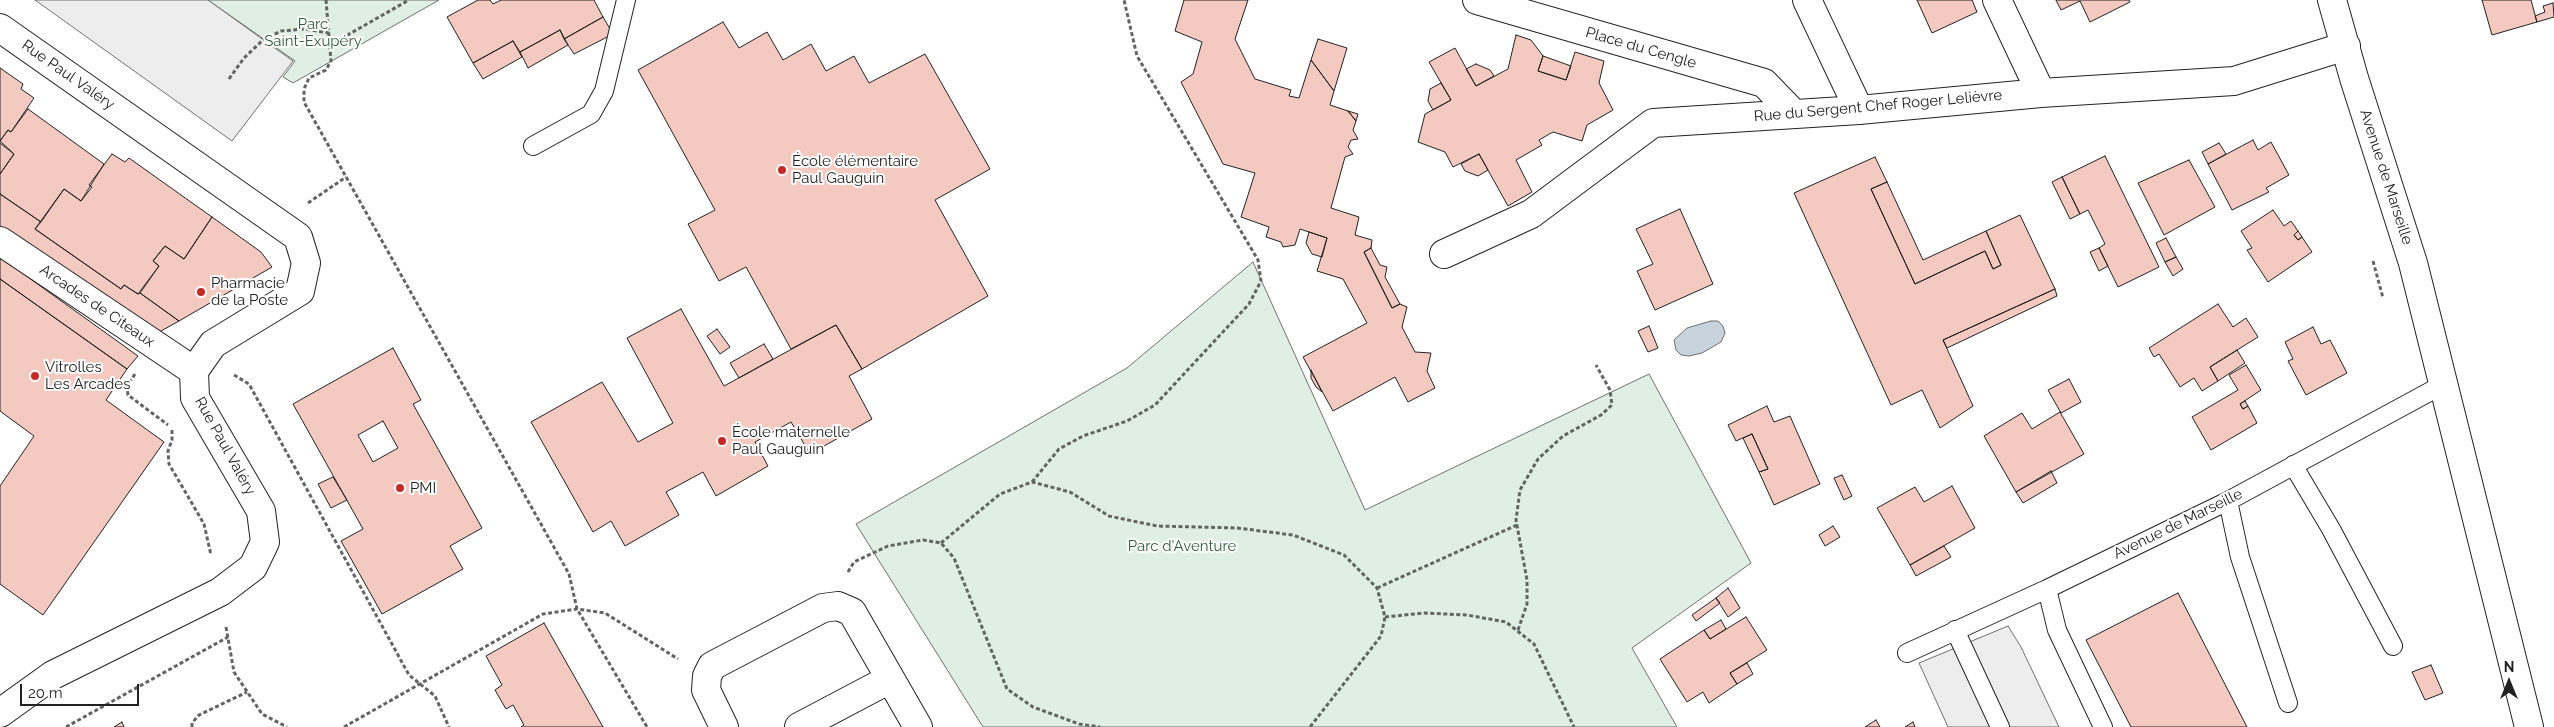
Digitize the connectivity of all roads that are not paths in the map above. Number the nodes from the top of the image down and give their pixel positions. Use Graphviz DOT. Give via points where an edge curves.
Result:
graph roads {
  1 [pos="626,0"];
  2 [pos="1477,0"];
  3 [pos="1808,0"];
  4 [pos="1997,0"];
  5 [pos="2332,0"];
  6 [pos="0,28"];
  7 [pos="2346,46"];
  8 [pos="2041,92"];
  9 [pos="1859,110"];
  10 [pos="1794,114"];
  11 [pos="533,146"];
  12 [pos="0,241"];
  13 [pos="1444,254"];
  14 [pos="194,371"];
  15 [pos="2444,384"];
  16 [pos="2293,465"];
  17 [pos="2228,501"];
  18 [pos="2047,589"];
  19 [pos="1956,630"];
  20 [pos="2393,646"];
  21 [pos="1907,653"];
  22 [pos="890,679"];
  23 [pos="2288,703"];
  24 [pos="0,713"];
  25 [pos="724,727"];
  26 [pos="799,727"];
  27 [pos="918,727"];
  28 [pos="2000,727"];
  29 [pos="2103,727"];
  30 [pos="2529,727"];
  1 -- 11 [label="lane" via="604,91 591,114"];
  2 -- 10 [label="street, Place du Cengle" via="1764,83"];
  3 -- 9 [label="street"];
  4 -- 8 [label="street"];
  5 -- 7 [label="street, Avenue de Marseille"];
  6 -- 14 [label="street, Rue Paul Valéry" via="298,236 306,263 300,291 213,344"];
  7 -- 8 [label="street, Rue du Sergent Chef Roger Lelièvre" via="2234,81"];
  7 -- 15 [label="street, Avenue de Marseille" via="2414,263"];
  8 -- 9 [label="street, Rue du Sergent Chef Roger Lelièvre"];
  9 -- 10 [label="street, Rue du Sergent Chef Roger Lelièvre"];
  10 -- 13 [label="street, Rue du Sergent Chef Roger Lelièvre" via="1653,123 1531,214"];
  12 -- 14 [label="street, Arcades de Citeaux"];
  14 -- 24 [label="street, Rue Paul Valéry" via="195,398 262,511 265,542 253,567 220,592 53,675"];
  15 -- 16 [label="lane, Avenue de Marseille"];
  15 -- 30 [label="street, Avenue de Marseille"];
  16 -- 17 [label="lane, Avenue de Marseille"];
  16 -- 20 [label="lane"];
  17 -- 18 [label="lane, Avenue de Marseille"];
  17 -- 23 [label="lane" via="2240,557"];
  18 -- 19 [label="lane, Avenue de Marseille"];
  18 -- 29 [label="lane" via="2056,630"];
  19 -- 21 [label="lane, Avenue de Marseille"];
  19 -- 28 [label="lane"];
  22 -- 25 [label="street" via="852,612 838,606 823,608 712,666 706,676 706,690"];
  22 -- 26 [label="street"];
  22 -- 27 [label="street"];
}
